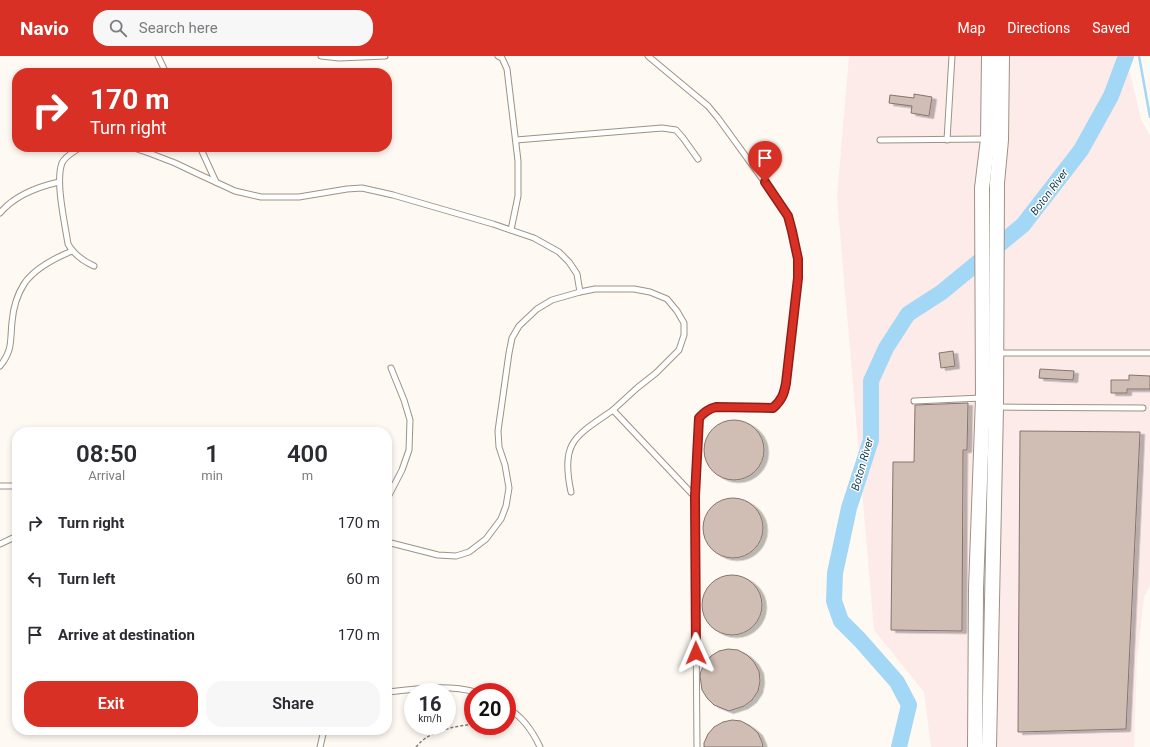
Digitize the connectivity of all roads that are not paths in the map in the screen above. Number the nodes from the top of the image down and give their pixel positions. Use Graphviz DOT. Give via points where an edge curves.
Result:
graph roads {
  1 [pos="158,56"];
  2 [pos="321,56"];
  3 [pos="385,56"];
  4 [pos="498,56"];
  5 [pos="648,56"];
  6 [pos="952,56"];
  7 [pos="989,56"];
  8 [pos="1002,56"];
  9 [pos="164,68"];
  10 [pos="516,140"];
  11 [pos="880,140"];
  12 [pos="947,140"];
  13 [pos="995,140"];
  14 [pos="74,152"];
  15 [pos="149,152"];
  16 [pos="202,152"];
  17 [pos="698,159"];
  18 [pos="59,182"];
  19 [pos="216,182"];
  20 [pos="0,213"];
  21 [pos="511,230"];
  22 [pos="72,251"];
  23 [pos="94,266"];
  24 [pos="580,292"];
  25 [pos="990,352"];
  26 [pos="1150,353"];
  27 [pos="0,366"];
  28 [pos="391,368"];
  29 [pos="983,398"];
  30 [pos="914,401"];
  31 [pos="996,407"];
  32 [pos="1143,408"];
  33 [pos="613,410"];
  34 [pos="0,486"];
  35 [pos="12,486"];
  36 [pos="392,489"];
  37 [pos="571,492"];
  38 [pos="695,496"];
  39 [pos="12,538"];
  40 [pos="392,543"];
  41 [pos="0,544"];
  42 [pos="464,689"];
  43 [pos="392,692"];
  44 [pos="516,715"];
  45 [pos="323,735"];
  46 [pos="320,747"];
  47 [pos="540,747"];
  48 [pos="697,747"];
  49 [pos="976,747"];
  50 [pos="989,747"];
  1 -- 9 [label="lane"];
  2 -- 3 [label="lane"];
  4 -- 10 [label="lane" via="502,58 507,69"];
  5 -- 38 [label="lane" via="708,106 718,118 788,216 798,259 784,395 773,408 716,407 709,409 699,418"];
  6 -- 12 [label="lane"];
  7 -- 13 [label="street"];
  8 -- 13 [label="street"];
  10 -- 17 [label="lane" via="662,128 676,130"];
  10 -- 21 [label="lane" via="518,196"];
  11 -- 12 [label="lane"];
  12 -- 13 [label="lane"];
  13 -- 25 [label="street" via="997,303"];
  13 -- 25 [label="street" via="982,188 983,306"];
  14 -- 18 [label="lane" via="62,163"];
  15 -- 19 [label="lane"];
  16 -- 19 [label="lane"];
  18 -- 20 [label="lane" via="23,195 8,204"];
  18 -- 22 [label="lane" via="68,244"];
  19 -- 21 [label="lane" via="235,191 261,197 299,197 362,188"];
  21 -- 24 [label="lane" via="534,238 558,252 569,262 576,274"];
  22 -- 23 [label="lane" via="84,262"];
  22 -- 27 [label="lane" via="48,263 24,284 17,300 8,354"];
  24 -- 33 [label="lane" via="634,289 650,292 667,299 684,323 684,335 679,350"];
  24 -- 40 [label="lane" via="552,300 537,309 519,326 512,338 498,431 499,447 509,488 501,519 486,539 469,552 456,556 438,555"];
  25 -- 26 [label="lane"];
  25 -- 29 [label="street"];
  25 -- 31 [label="street"];
  28 -- 36 [label="lane" via="410,420 409,450"];
  29 -- 30 [label="lane"];
  29 -- 49 [label="street" via="976,588"];
  31 -- 32 [label="lane"];
  31 -- 50 [label="street"];
  33 -- 37 [label="lane" via="582,433 572,445 568,475"];
  33 -- 38 [label="lane"];
  34 -- 35 [label="lane"];
  38 -- 48 [label="lane"];
  39 -- 41 [label="lane"];
  42 -- 43 [label="lane" via="449,687"];
  44 -- 47 [label="lane" via="534,734"];
  45 -- 46 [label="lane"];
}
